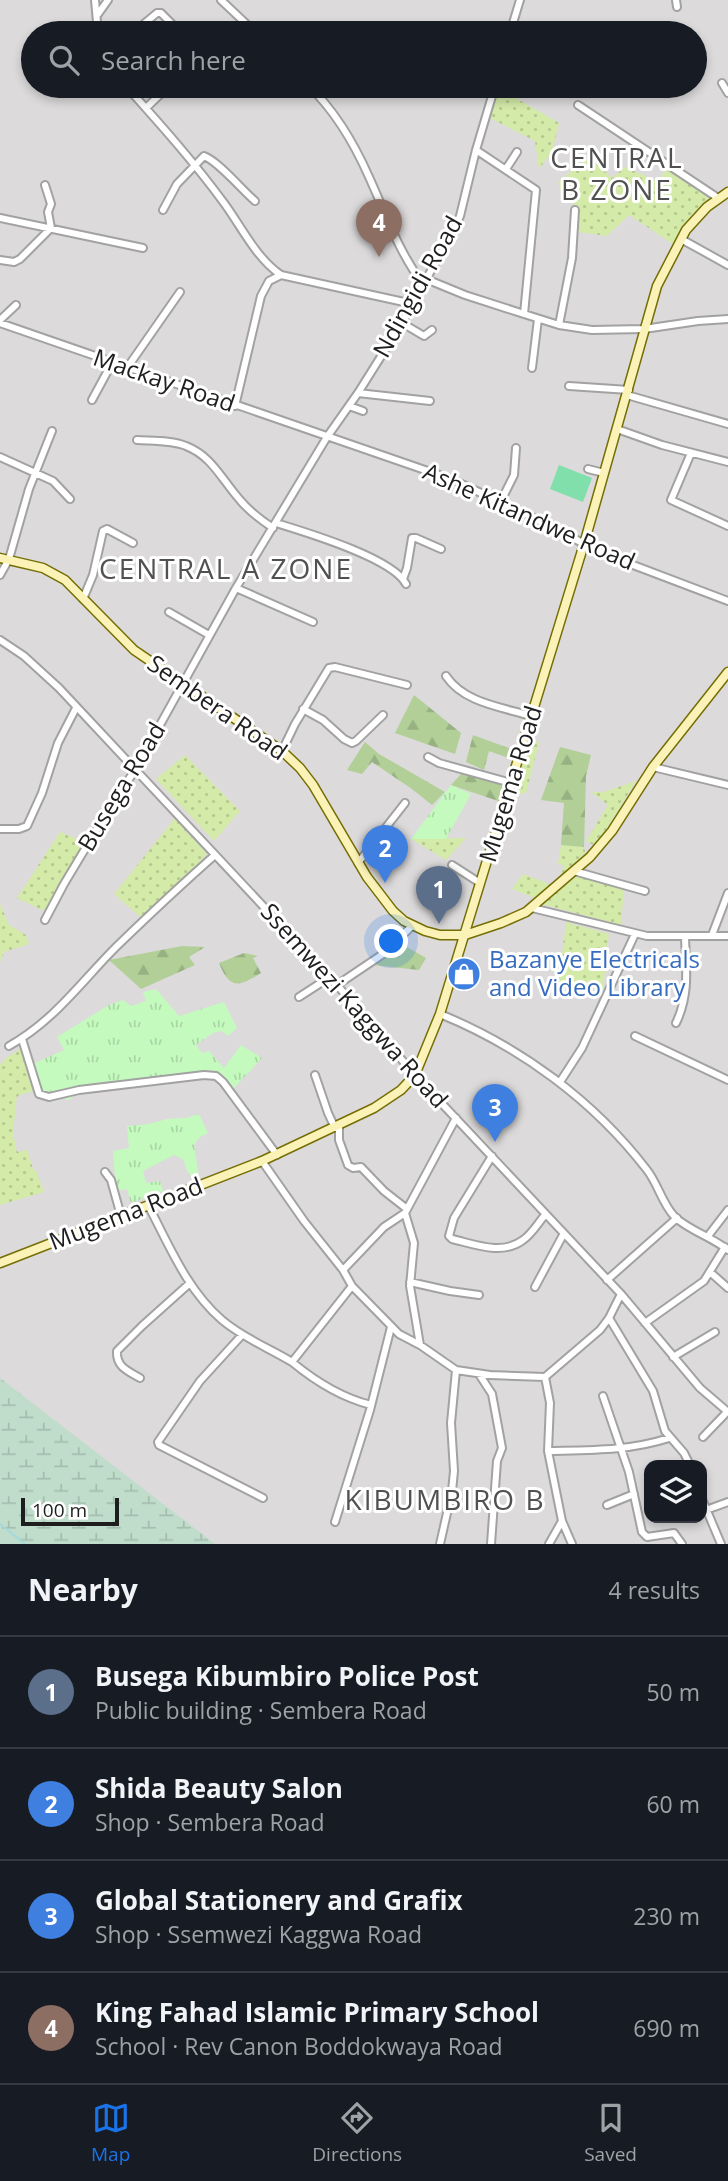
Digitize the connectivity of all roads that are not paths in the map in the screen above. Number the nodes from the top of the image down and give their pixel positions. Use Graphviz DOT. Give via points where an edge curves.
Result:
graph roads {
  1 [pos="95,0"];
  2 [pos="108,0"];
  3 [pos="221,0"];
  4 [pos="520,0"];
  5 [pos="98,15"];
  6 [pos="98,21"];
  7 [pos="147,21"];
  8 [pos="169,21"];
  9 [pos="243,21"];
  10 [pos="514,21"];
  11 [pos="722,83"];
  12 [pos="728,93"];
  13 [pos="137,98"];
  14 [pos="156,98"];
  15 [pos="320,98"];
  16 [pos="491,98"];
  17 [pos="579,105"];
  18 [pos="146,108"];
  19 [pos="476,150"];
  20 [pos="517,152"];
  21 [pos="194,165"];
  22 [pos="506,169"];
  23 [pos="45,185"];
  24 [pos="728,192"];
  25 [pos="718,198"];
  26 [pos="255,201"];
  27 [pos="163,210"];
  28 [pos="575,210"];
  29 [pos="0,218"];
  30 [pos="51,228"];
  31 [pos="681,239"];
  32 [pos="142,248"];
  33 [pos="0,260"];
  34 [pos="728,265"];
  35 [pos="281,275"];
  36 [pos="425,281"];
  37 [pos="180,292"];
  38 [pos="413,304"];
  39 [pos="16,305"];
  40 [pos="524,314"];
  41 [pos="538,318"];
  42 [pos="728,319"];
  43 [pos="0,321"];
  44 [pos="402,323"];
  45 [pos="559,325"];
  46 [pos="644,329"];
  47 [pos="432,330"];
  48 [pos="112,363"];
  49 [pos="127,368"];
  50 [pos="532,368"];
  51 [pos="569,386"];
  52 [pos="358,393"];
  53 [pos="628,393"];
  54 [pos="92,400"];
  55 [pos="430,401"];
  56 [pos="235,406"];
  57 [pos="349,406"];
  58 [pos="363,411"];
  59 [pos="728,424"];
  60 [pos="617,429"];
  61 [pos="52,431"];
  62 [pos="327,437"];
  63 [pos="137,440"];
  64 [pos="516,448"];
  65 [pos="691,453"];
  66 [pos="0,457"];
  67 [pos="728,462"];
  68 [pos="588,469"];
  69 [pos="34,473"];
  70 [pos="604,473"];
  71 [pos="70,499"];
  72 [pos="501,501"];
  73 [pos="275,525"];
  74 [pos="728,526"];
  75 [pos="133,543"];
  76 [pos="584,544"];
  77 [pos="441,549"];
  78 [pos="5,559"];
  79 [pos="0,575"];
  80 [pos="236,588"];
  81 [pos="83,599"];
  82 [pos="728,601"];
  83 [pos="169,612"];
  84 [pos="313,622"];
  85 [pos="209,635"];
  86 [pos="0,640"];
  87 [pos="728,672"];
  88 [pos="446,676"];
  89 [pos="183,684"];
  90 [pos="407,685"];
  91 [pos="76,708"];
  92 [pos="303,709"];
  93 [pos="383,715"];
  94 [pos="531,716"];
  95 [pos="282,751"];
  96 [pos="428,757"];
  97 [pos="653,767"];
  98 [pos="135,769"];
  99 [pos="511,783"];
  100 [pos="728,785"];
  101 [pos="405,803"];
  102 [pos="0,829"];
  103 [pos="215,855"];
  104 [pos="358,863"];
  105 [pos="452,865"];
  106 [pos="574,871"];
  107 [pos="480,883"];
  108 [pos="645,891"];
  109 [pos="728,893"];
  110 [pos="532,908"];
  111 [pos="45,920"];
  112 [pos="412,926"];
  113 [pos="635,934"];
  114 [pos="465,935"];
  115 [pos="712,935"];
  116 [pos="728,936"];
  117 [pos="685,937"];
  118 [pos="330,977"];
  119 [pos="337,985"];
  120 [pos="299,997"];
  121 [pos="440,1014"];
  122 [pos="676,1023"];
  123 [pos="635,1037"];
  124 [pos="22,1039"];
  125 [pos="9,1046"];
  126 [pos="315,1075"];
  127 [pos="415,1075"];
  128 [pos="728,1080"];
  129 [pos="560,1082"];
  130 [pos="456,1118"];
  131 [pos="337,1127"];
  132 [pos="277,1154"];
  133 [pos="492,1156"];
  134 [pos="262,1161"];
  135 [pos="105,1172"];
  136 [pos="148,1205"];
  137 [pos="728,1210"];
  138 [pos="406,1211"];
  139 [pos="545,1215"];
  140 [pos="121,1216"];
  141 [pos="677,1218"];
  142 [pos="563,1235"];
  143 [pos="708,1236"];
  144 [pos="726,1249"];
  145 [pos="0,1263"];
  146 [pos="343,1270"];
  147 [pos="710,1272"];
  148 [pos="607,1280"];
  149 [pos="410,1282"];
  150 [pos="190,1283"];
  151 [pos="352,1286"];
  152 [pos="536,1287"];
  153 [pos="728,1288"];
  154 [pos="621,1294"];
  155 [pos="479,1295"];
  156 [pos="609,1318"];
  157 [pos="645,1323"];
  158 [pos="391,1327"];
  159 [pos="715,1332"];
  160 [pos="242,1335"];
  161 [pos="420,1345"];
  162 [pos="673,1357"];
  163 [pos="292,1362"];
  164 [pos="456,1370"];
  165 [pos="478,1373"];
  166 [pos="545,1377"];
  167 [pos="140,1378"];
  168 [pos="603,1396"];
  169 [pos="371,1405"];
  170 [pos="728,1412"];
  171 [pos="703,1437"];
  172 [pos="669,1438"];
  173 [pos="622,1449"];
  174 [pos="548,1451"];
  175 [pos="688,1460"];
  176 [pos="634,1494"];
  177 [pos="263,1498"];
  178 [pos="728,1502"];
  179 [pos="607,1505"];
  180 [pos="707,1510"];
  181 [pos="707,1512"];
  182 [pos="562,1521"];
  183 [pos="335,1522"];
  184 [pos="440,1544"];
  185 [pos="491,1544"];
  186 [pos="549,1544"];
  187 [pos="572,1544"];
  188 [pos="681,1544"];
  189 [pos="721,1544"];
  1 -- 5 [label="street"];
  2 -- 5 [label="street"];
  3 -- 9 [label="street"];
  4 -- 10 [label="street"];
  5 -- 6 [label="street"];
  7 -- 8 [label="street" via="161,13"];
  11 -- 12 [label="street"];
  13 -- 18 [label="street"];
  14 -- 18 [label="street"];
  15 -- 36 [label="street" via="339,119 400,249"];
  16 -- 19 [label="street, Ndingidi Road"];
  17 -- 25 [label="street"];
  18 -- 21 [label="street"];
  19 -- 22 [label="street"];
  19 -- 36 [label="street, Ndingidi Road" via="460,216"];
  20 -- 22 [label="street"];
  21 -- 26 [label="street" via="204,156 214,160"];
  21 -- 27 [label="street"];
  21 -- 35 [label="street" via="267,263"];
  22 -- 40 [label="street" via="536,192"];
  23 -- 30 [label="street"];
  24 -- 25 [label="street, Mugema Road"];
  25 -- 31 [label="street, Mugema Road"];
  28 -- 45 [label="street" via="570,273"];
  29 -- 30 [label="street"];
  30 -- 32 [label="street"];
  30 -- 33 [label="street" via="20,259"];
  31 -- 34 [label="street"];
  31 -- 46 [label="street, Mugema Road" via="657,286"];
  35 -- 38 [label="street"];
  35 -- 56 [label="street" via="269,281 261,296"];
  36 -- 38 [label="street, Ndingidi Road"];
  36 -- 40 [label="street"];
  37 -- 49 [label="street"];
  38 -- 44 [label="street, Ndingidi Road"];
  39 -- 43 [label="street"];
  40 -- 41 [label="street"];
  41 -- 45 [label="street"];
  41 -- 50 [label="street"];
  42 -- 46 [label="street"];
  43 -- 48 [label="street, Mackay Road"];
  44 -- 47 [label="street" via="424,336"];
  44 -- 52 [label="street, Ndingidi Road"];
  45 -- 46 [label="street"];
  46 -- 53 [label="street, Mugema Road"];
  48 -- 49 [label="street, Mackay Road"];
  48 -- 54 [label="street"];
  49 -- 56 [label="street, Mackay Road"];
  51 -- 53 [label="street"];
  52 -- 55 [label="street"];
  52 -- 57 [label="street, Ndingidi Road"];
  53 -- 59 [label="street"];
  53 -- 60 [label="street, Mugema Road"];
  56 -- 62 [label="street, Mackay Road"];
  57 -- 58 [label="street"];
  57 -- 62 [label="street, Ndingidi Road"];
  60 -- 65 [label="street"];
  60 -- 70 [label="street, Mugema Road"];
  61 -- 69 [label="street"];
  62 -- 72 [label="street, Ashe Kitandwe Road" via="414,465"];
  62 -- 73 [label="street, Busega Road"];
  63 -- 73 [label="street" via="183,444 200,453 239,499"];
  64 -- 72 [label="street" via="514,475"];
  65 -- 67 [label="street"];
  65 -- 74 [label="street" via="671,500"];
  66 -- 69 [label="street"];
  68 -- 70 [label="street"];
  69 -- 71 [label="street" via="59,486"];
  69 -- 78 [label="street"];
  70 -- 76 [label="street, Mugema Road"];
  72 -- 76 [label="street, Ashe Kitandwe Road"];
  73 -- 77 [label="street" via="365,555 405,582 412,538"];
  73 -- 80 [label="street, Busega Road"];
  75 -- 81 [label="street" via="103,531"];
  76 -- 82 [label="street, Ashe Kitandwe Road"];
  76 -- 94 [label="street, Mugema Road"];
  78 -- 79 [label="street"];
  78 -- 81 [label="street, Sembera Road" via="55,574"];
  80 -- 84 [label="street"];
  80 -- 85 [label="street, Busega Road"];
  81 -- 89 [label="street, Sembera Road" via="134,650"];
  83 -- 85 [label="street"];
  85 -- 89 [label="street, Busega Road"];
  86 -- 91 [label="street, Ssemwezi Kaggwa Road" via="43,672"];
  87 -- 97 [label="street"];
  88 -- 94 [label="street" via="474,698"];
  89 -- 95 [label="street, Sembera Road"];
  89 -- 98 [label="street, Busega Road"];
  90 -- 92 [label="street" via="331,667"];
  91 -- 98 [label="street, Ssemwezi Kaggwa Road"];
  91 -- 102 [label="street" via="27,826"];
  92 -- 93 [label="street" via="352,743"];
  92 -- 95 [label="street"];
  94 -- 99 [label="street, Mugema Road"];
  95 -- 104 [label="street, Sembera Road" via="319,793"];
  96 -- 99 [label="street"];
  97 -- 100 [label="street"];
  97 -- 106 [label="street" via="606,840"];
  98 -- 103 [label="street, Ssemwezi Kaggwa Road"];
  98 -- 111 [label="street, Busega Road"];
  99 -- 107 [label="street, Mugema Road"];
  101 -- 104 [label="street"];
  103 -- 118 [label="street, Ssemwezi Kaggwa Road"];
  103 -- 124 [label="street" via="116,947 68,1001"];
  104 -- 112 [label="street, Sembera Road" via="378,894"];
  105 -- 107 [label="street"];
  106 -- 108 [label="street"];
  106 -- 110 [label="street"];
  107 -- 114 [label="street, Mugema Road"];
  109 -- 115 [label="street"];
  110 -- 113 [label="street"];
  110 -- 114 [label="street"];
  112 -- 114 [label="street, Sembera Road" via="440,935"];
  112 -- 119 [label="street" via="383,954"];
  113 -- 117 [label="street"];
  113 -- 129 [label="street" via="583,1048"];
  114 -- 121 [label="street, Mugema Road"];
  115 -- 116 [label="street"];
  115 -- 117 [label="street"];
  117 -- 122 [label="street" via="686,996"];
  118 -- 119 [label="street, Ssemwezi Kaggwa Road"];
  118 -- 120 [label="street"];
  119 -- 127 [label="street, Ssemwezi Kaggwa Road"];
  121 -- 127 [label="street, Mugema Road"];
  121 -- 129 [label="street" via="494,1039"];
  123 -- 128 [label="street"];
  124 -- 125 [label="street"];
  124 -- 132 [label="street" via="39,1094 45,1097 216,1076"];
  126 -- 131 [label="street"];
  127 -- 130 [label="street, Ssemwezi Kaggwa Road"];
  127 -- 131 [label="street, Mugema Road" via="389,1099"];
  129 -- 141 [label="street" via="647,1169"];
  130 -- 133 [label="street, Ssemwezi Kaggwa Road"];
  130 -- 138 [label="street"];
  131 -- 132 [label="street, Mugema Road"];
  131 -- 138 [label="street" via="348,1165 361,1167"];
  132 -- 134 [label="street, Mugema Road"];
  133 -- 139 [label="street, Ssemwezi Kaggwa Road"];
  133 -- 139 [label="street" via="454,1218 449,1233 452,1239 489,1249 509,1245 523,1241"];
  134 -- 136 [label="street, Mugema Road"];
  134 -- 146 [label="street"];
  135 -- 140 [label="street"];
  136 -- 140 [label="street, Mugema Road"];
  136 -- 150 [label="street"];
  137 -- 143 [label="street"];
  138 -- 146 [label="street"];
  138 -- 149 [label="street" via="414,1243"];
  139 -- 142 [label="street, Ssemwezi Kaggwa Road"];
  140 -- 145 [label="street, Mugema Road"];
  141 -- 143 [label="street"];
  141 -- 148 [label="street"];
  142 -- 148 [label="street, Ssemwezi Kaggwa Road"];
  142 -- 152 [label="street"];
  143 -- 144 [label="street"];
  144 -- 147 [label="street"];
  146 -- 151 [label="street"];
  147 -- 153 [label="street"];
  147 -- 157 [label="street" via="698,1287"];
  148 -- 154 [label="street, Ssemwezi Kaggwa Road"];
  149 -- 155 [label="street"];
  149 -- 161 [label="street"];
  150 -- 160 [label="street" via="204,1303"];
  150 -- 167 [label="street" via="117,1351 120,1366"];
  151 -- 158 [label="street"];
  151 -- 163 [label="street"];
  154 -- 156 [label="street"];
  154 -- 157 [label="street, Ssemwezi Kaggwa Road"];
  156 -- 166 [label="street"];
  156 -- 172 [label="street" via="653,1391"];
  157 -- 162 [label="street, Ssemwezi Kaggwa Road"];
  158 -- 161 [label="street"];
  158 -- 169 [label="street"];
  159 -- 162 [label="street"];
  160 -- 163 [label="street"];
  160 -- 177 [label="street" via="195,1387 158,1442"];
  161 -- 164 [label="street"];
  162 -- 170 [label="street, Ssemwezi Kaggwa Road"];
  163 -- 169 [label="street" via="307,1375"];
  164 -- 165 [label="street"];
  164 -- 184 [label="street" via="451,1423 454,1471"];
  165 -- 166 [label="street"];
  165 -- 185 [label="street" via="492,1394 502,1448"];
  166 -- 174 [label="street" via="550,1403"];
  168 -- 173 [label="street"];
  169 -- 183 [label="street"];
  170 -- 171 [label="street"];
  172 -- 173 [label="street"];
  172 -- 175 [label="street"];
  173 -- 174 [label="street"];
  173 -- 176 [label="street"];
  174 -- 182 [label="street"];
  176 -- 179 [label="street"];
  176 -- 188 [label="street" via="642,1532 647,1536 674,1533"];
  178 -- 180 [label="street"];
  181 -- 189 [label="street"];
  182 -- 186 [label="street"];
  182 -- 187 [label="street"];
}
